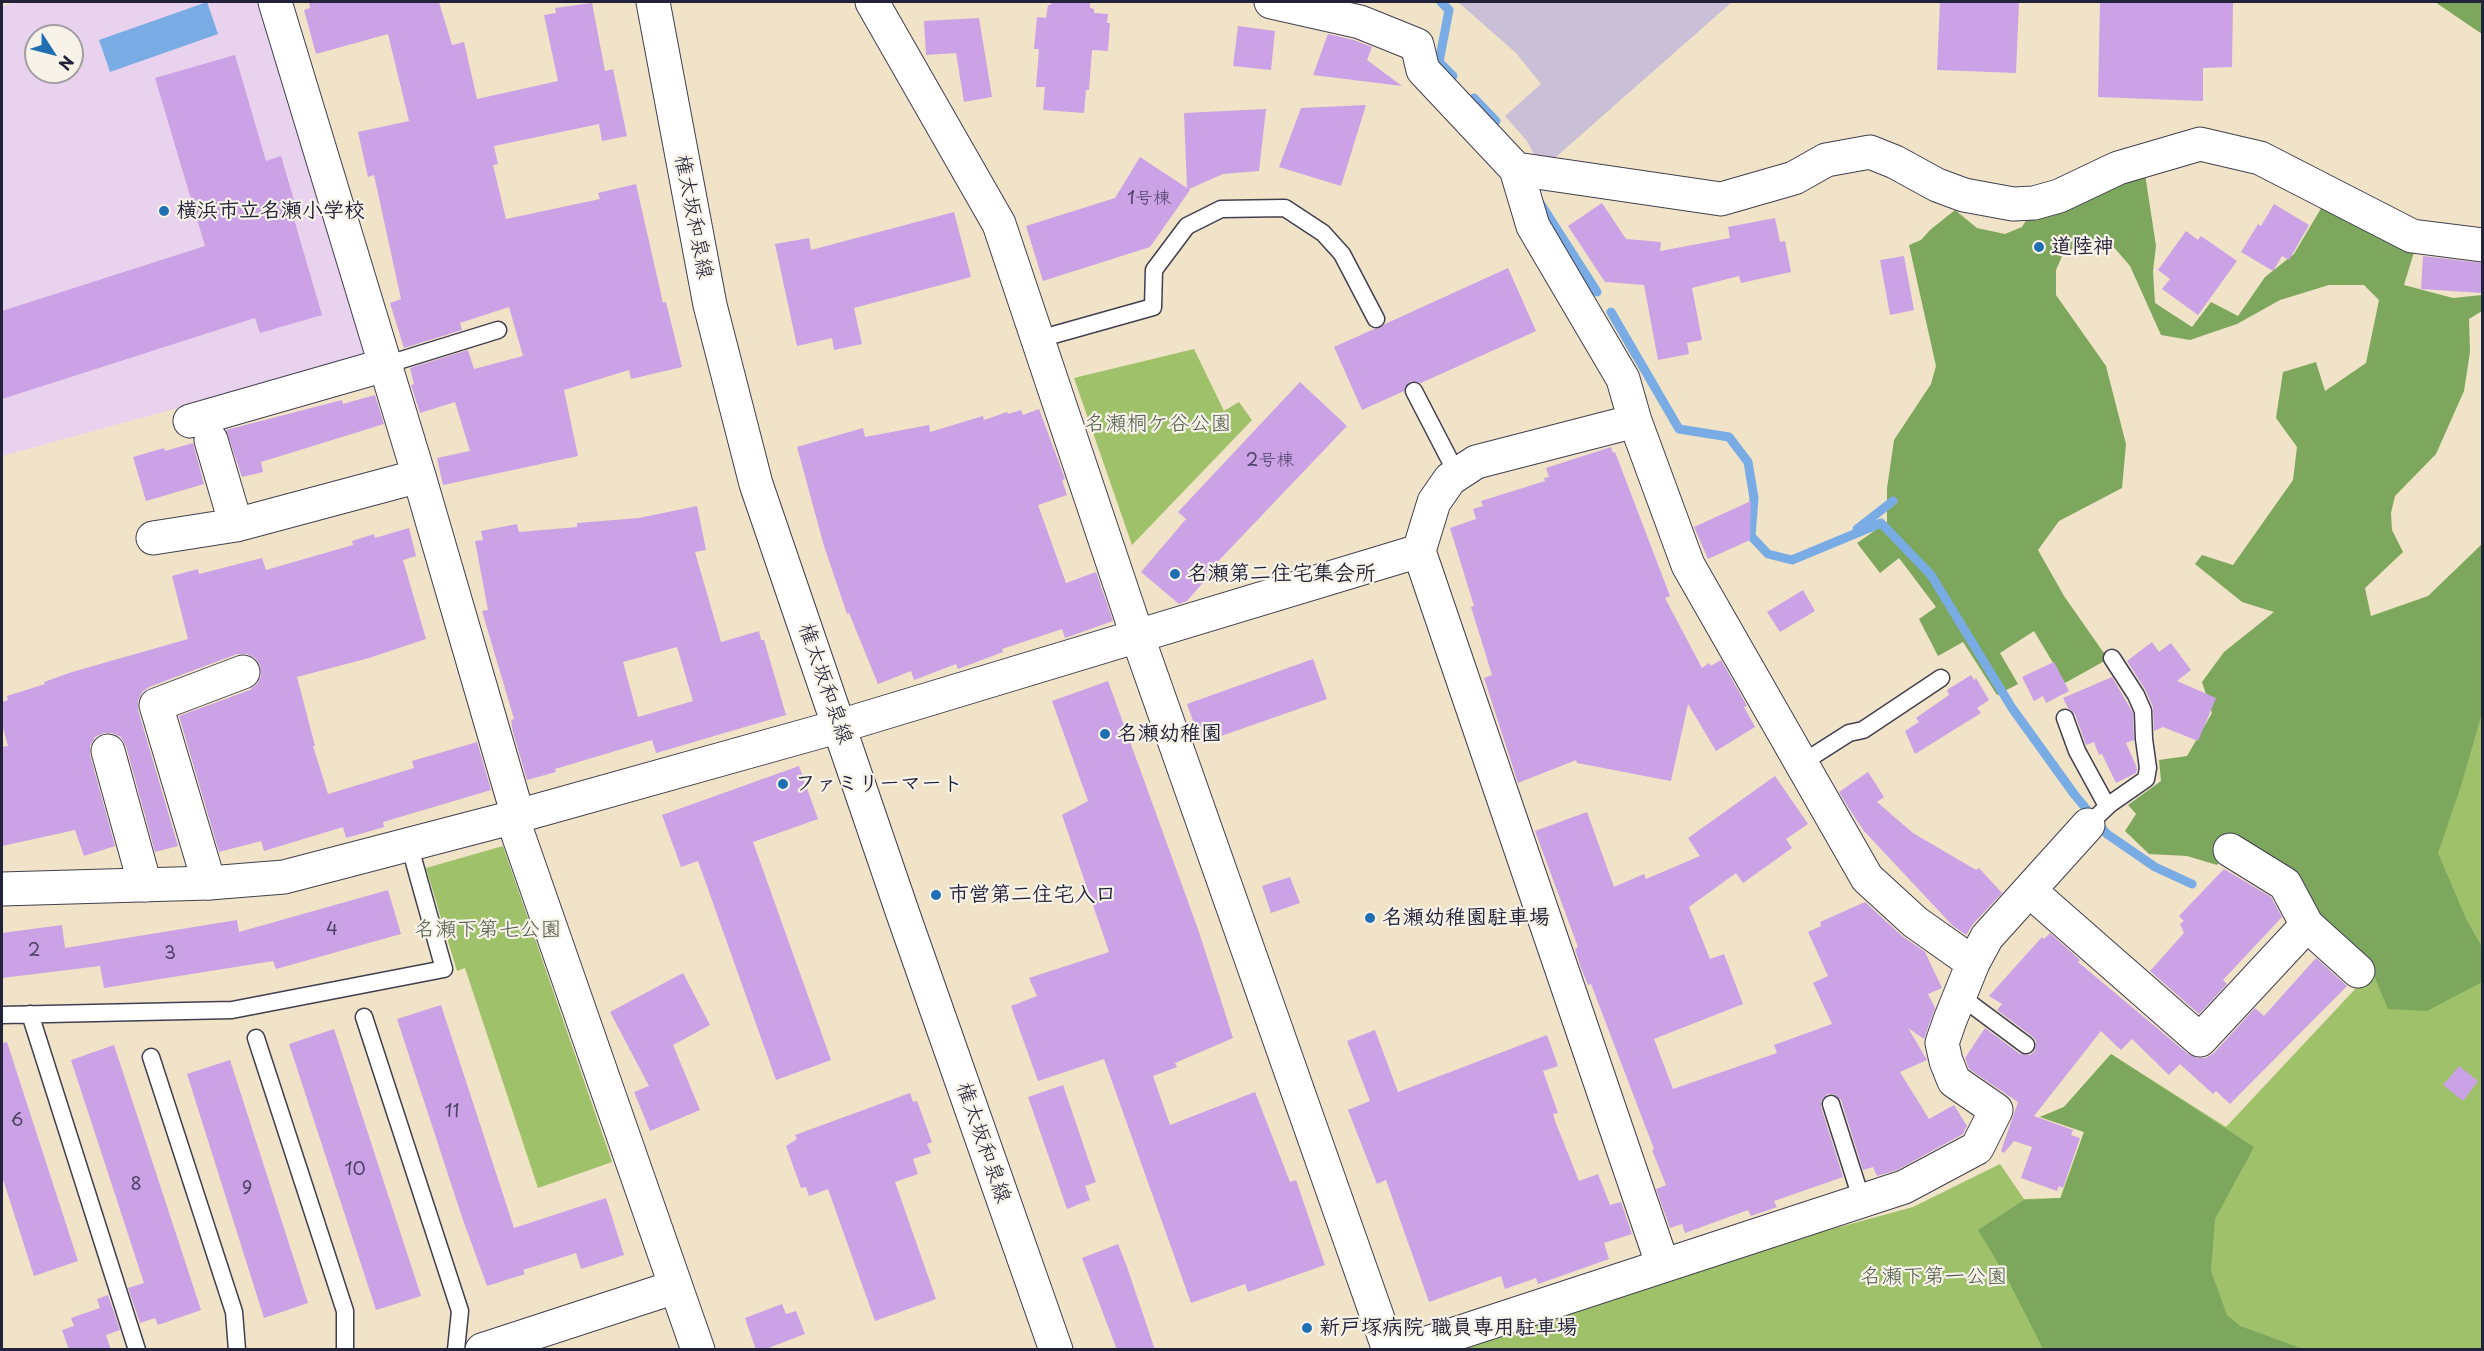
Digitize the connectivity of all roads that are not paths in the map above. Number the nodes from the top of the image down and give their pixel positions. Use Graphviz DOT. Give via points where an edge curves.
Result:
graph roads {
  1 [pos="275,2"];
  2 [pos="653,2"];
  3 [pos="872,2"];
  4 [pos="1271,2"];
  5 [pos="1516,169"];
  6 [pos="2482,244"];
  7 [pos="1376,319"];
  8 [pos="498,330"];
  9 [pos="1039,339"];
  10 [pos="385,365"];
  11 [pos="1414,391"];
  12 [pos="1635,421"];
  13 [pos="1457,474"];
  14 [pos="419,476"];
  15 [pos="236,525"];
  16 [pos="153,538"];
  17 [pos="1419,551"];
  18 [pos="1137,635"];
  19 [pos="2112,658"];
  20 [pos="243,672"];
  21 [pos="1941,678"];
  22 [pos="2065,718"];
  23 [pos="840,726"];
  24 [pos="108,751"];
  25 [pos="1802,763"];
  26 [pos="515,816"];
  27 [pos="2098,816"];
  28 [pos="409,844"];
  29 [pos="2230,849"];
  30 [pos="209,883"];
  31 [pos="145,885"];
  32 [pos="2,889"];
  33 [pos="2030,891"];
  34 [pos="2307,925"];
  35 [pos="1973,963"];
  36 [pos="2358,970"];
  37 [pos="1960,996"];
  38 [pos="30,1014"];
  39 [pos="2,1015"];
  40 [pos="364,1017"];
  41 [pos="256,1038"];
  42 [pos="2026,1045"];
  43 [pos="151,1057"];
  44 [pos="1831,1104"];
  45 [pos="1862,1201"];
  46 [pos="1663,1266"];
  47 [pos="675,1287"];
  48 [pos="137,1350"];
  49 [pos="237,1350"];
  50 [pos="345,1350"];
  51 [pos="456,1350"];
  52 [pos="482,1350"];
  53 [pos="698,1350"];
  54 [pos="1056,1350"];
  55 [pos="1389,1350"];
  56 [pos="1406,1350"];
  1 -- 10 [label="street"];
  2 -- 23 [label="street, 権太坂和泉線" via="710,306 756,484"];
  3 -- 9 [label="street" via="999,224"];
  4 -- 5 [label="street" via="1360,22 1417,45 1423,70"];
  5 -- 6 [label="street" via="1721,199 1794,178 1826,160 1870,152 1964,195 2013,204 2059,196 2118,168 2200,144 2260,158 2412,236"];
  5 -- 12 [label="street" via="1533,226 1623,379"];
  7 -- 9 [label="lane" via="1342,254 1323,233 1285,208 1221,209 1187,226 1154,270 1153,307"];
  8 -- 10 [label="lane"];
  9 -- 18 [label="street"];
  10 -- 14 [label="street"];
  10 -- 15 [label="street" via="200,430"];
  11 -- 13 [label="lane"];
  12 -- 13 [label="street" via="1476,462"];
  12 -- 25 [label="street" via="1688,565"];
  13 -- 17 [label="street" via="1434,502"];
  14 -- 15 [label="street"];
  14 -- 26 [label="street"];
  15 -- 16 [label="street"];
  17 -- 18 [label="street"];
  17 -- 46 [label="street"];
  18 -- 23 [label="street"];
  18 -- 55 [label="street"];
  19 -- 27 [label="lane" via="2143,711 2148,768 2146,779"];
  20 -- 30 [label="street" via="156,705"];
  21 -- 25 [label="lane" via="1863,730 1849,733"];
  22 -- 27 [label="lane"];
  23 -- 26 [label="street"];
  23 -- 54 [label="street, 権太坂和泉線"];
  24 -- 31 [label="street"];
  25 -- 35 [label="street" via="1867,878 1915,922"];
  26 -- 28 [label="street"];
  26 -- 47 [label="street"];
  27 -- 33 [label="street"];
  28 -- 30 [label="street" via="284,877"];
  28 -- 38 [label="lane" via="444,969 232,1010"];
  29 -- 34 [label="street" via="2285,884"];
  30 -- 31 [label="street"];
  31 -- 32 [label="street"];
  33 -- 34 [label="street" via="2200,1040"];
  33 -- 35 [label="street" via="1987,937"];
  34 -- 36 [label="street"];
  35 -- 37 [label="street"];
  37 -- 42 [label="lane"];
  37 -- 45 [label="street" via="1942,1043 1946,1061 1954,1082 1996,1110 1977,1148 1905,1187"];
  38 -- 39 [label="lane"];
  38 -- 48 [label="lane"];
  40 -- 51 [label="lane" via="460,1311"];
  41 -- 50 [label="lane" via="345,1311"];
  43 -- 49 [label="lane" via="234,1312"];
  44 -- 45 [label="lane"];
  45 -- 46 [label="street"];
  46 -- 56 [label="street"];
  47 -- 52 [label="street"];
  47 -- 53 [label="street"];
}
